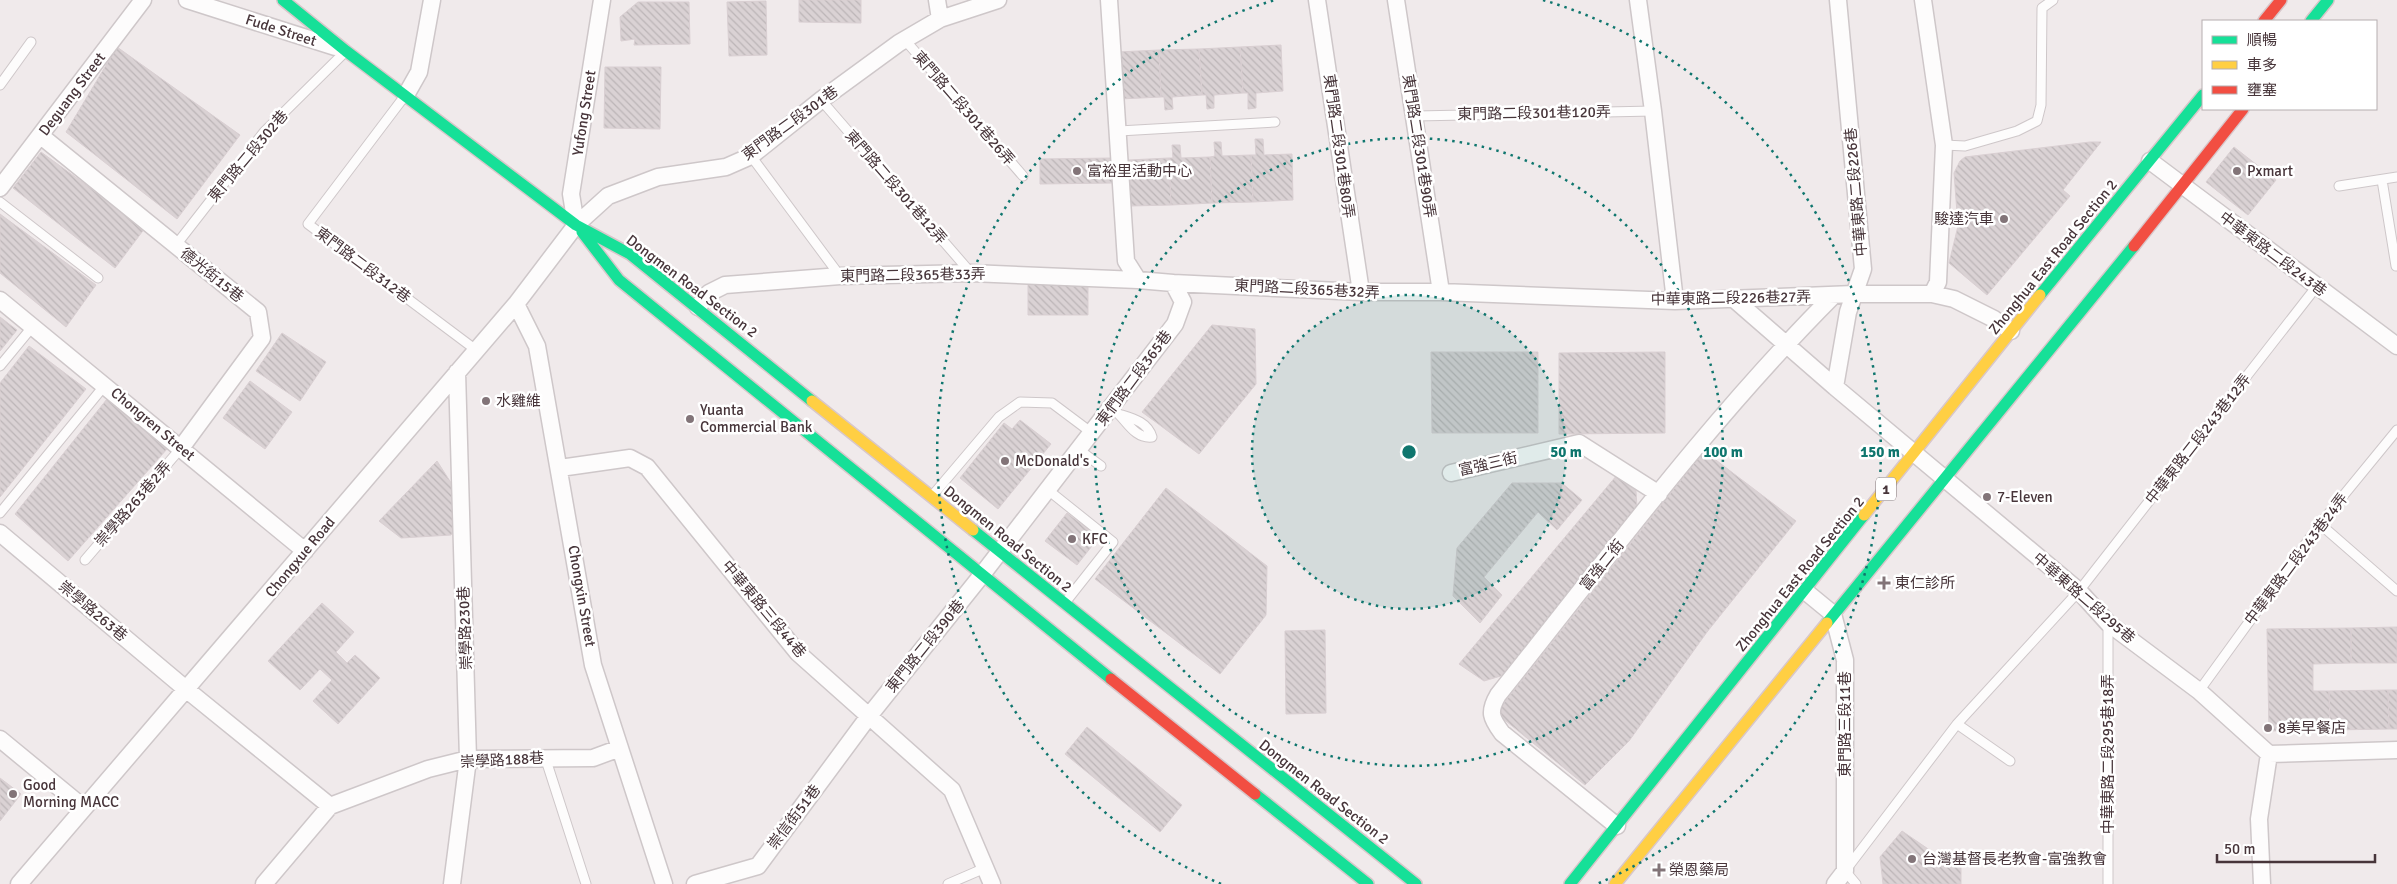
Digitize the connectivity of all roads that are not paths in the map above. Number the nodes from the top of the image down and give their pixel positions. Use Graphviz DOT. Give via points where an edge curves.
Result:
graph roads {
  1 [pos="143,0"];
  2 [pos="187,0"];
  3 [pos="282,0"];
  4 [pos="432,0"];
  5 [pos="602,0"];
  6 [pos="937,0"];
  7 [pos="998,0"];
  8 [pos="1109,0"];
  9 [pos="1317,0"];
  10 [pos="1396,0"];
  11 [pos="1638,0"];
  12 [pos="1838,0"];
  13 [pos="1923,0"];
  14 [pos="2053,0"];
  15 [pos="2281,0"];
  16 [pos="2328,0"];
  17 [pos="940,19"];
  18 [pos="2265,20"];
  19 [pos="2312,20"];
  20 [pos="905,40"];
  21 [pos="31,42"];
  22 [pos="346,51"];
  23 [pos="0,85"];
  24 [pos="406,95"];
  25 [pos="2202,97"];
  26 [pos="821,100"];
  27 [pos="2242,110"];
  28 [pos="1653,111"];
  29 [pos="1416,116"];
  30 [pos="1275,122"];
  31 [pos="1119,131"];
  32 [pos="40,136"];
  33 [pos="1944,144"];
  34 [pos="751,156"];
  35 [pos="2150,161"];
  36 [pos="1023,176"];
  37 [pos="2397,177"];
  38 [pos="2382,180"];
  39 [pos="2183,186"];
  40 [pos="2339,186"];
  41 [pos="0,188"];
  42 [pos="0,202"];
  43 [pos="576,225"];
  44 [pos="176,245"];
  45 [pos="2396,266"];
  46 [pos="971,273"];
  47 [pos="840,276"];
  48 [pos="98,278"];
  49 [pos="1138,280"];
  50 [pos="1173,283"];
  51 [pos="2317,286"];
  52 [pos="1361,292"];
  53 [pos="1441,292"];
  54 [pos="1854,294"];
  55 [pos="1932,294"];
  56 [pos="1834,295"];
  57 [pos="0,300"];
  58 [pos="1735,300"];
  59 [pos="1675,301"];
  60 [pos="516,304"];
  61 [pos="698,307"];
  62 [pos="34,326"];
  63 [pos="2011,332"];
  64 [pos="1785,344"];
  65 [pos="2397,346"];
  66 [pos="476,350"];
  67 [pos="0,366"];
  68 [pos="457,372"];
  69 [pos="105,385"];
  70 [pos="1835,388"];
  71 [pos="2397,430"];
  72 [pos="1092,433"];
  73 [pos="181,448"];
  74 [pos="1079,450"];
  75 [pos="1915,453"];
  76 [pos="1101,466"];
  77 [pos="560,468"];
  78 [pos="1451,473"];
  79 [pos="1944,480"];
  80 [pos="1048,490"];
  81 [pos="1659,494"];
  82 [pos="932,496"];
  83 [pos="0,513"];
  84 [pos="2320,524"];
  85 [pos="0,533"];
  86 [pos="305,551"];
  87 [pos="1000,552"];
  88 [pos="85,560"];
  89 [pos="981,576"];
  90 [pos="1805,591"];
  91 [pos="2079,591"];
  92 [pos="2397,591"];
  93 [pos="1064,604"];
  94 [pos="1833,614"];
  95 [pos="2108,623"];
  96 [pos="187,690"];
  97 [pos="2199,691"];
  98 [pos="869,716"];
  99 [pos="1957,724"];
  100 [pos="0,740"];
  101 [pos="620,748"];
  102 [pos="2397,750"];
  103 [pos="2269,754"];
  104 [pos="545,758"];
  105 [pos="468,759"];
  106 [pos="2010,761"];
  107 [pos="330,806"];
  108 [pos="84,808"];
  109 [pos="1617,826"];
  110 [pos="986,868"];
  111 [pos="1840,878"];
  112 [pos="19,884"];
  113 [pos="264,884"];
  114 [pos="452,884"];
  115 [pos="586,884"];
  116 [pos="664,884"];
  117 [pos="695,884"];
  118 [pos="948,884"];
  119 [pos="992,884"];
  120 [pos="1368,884"];
  121 [pos="1416,884"];
  122 [pos="1570,884"];
  123 [pos="1616,884"];
  124 [pos="1856,884"];
  125 [pos="2108,884"];
  126 [pos="2262,884"];
  1 -- 32 [label="street, Deguang Street"];
  2 -- 22 [label="street, Fude Street"];
  3 -- 22 [label="main road, Dongmen Road Section 2"];
  4 -- 24 [label="street" via="419,72"];
  5 -- 43 [label="street, Yufong Street" via="571,194"];
  6 -- 17 [label="street"];
  7 -- 17 [label="street, 東門路二段301巷"];
  8 -- 31 [label="street"];
  9 -- 52 [label="street, 東門路二段301巷80弄"];
  10 -- 29 [label="street, 東門路二段301巷90弄"];
  11 -- 28 [label="street"];
  12 -- 54 [label="street, 中華東路二段226巷" via="1863,269"];
  13 -- 33 [label="street"];
  14 -- 33 [label="lane" via="2042,8 2041,105 2036,121 2017,131 1965,146"];
  15 -- 18 [label="main road"];
  16 -- 19 [label="main road"];
  17 -- 20 [label="street, 東門路二段301巷"];
  20 -- 26 [label="street, 東門路二段301巷"];
  20 -- 36 [label="lane, 東門路二段301巷26弄"];
  21 -- 23 [label="lane"];
  22 -- 24 [label="main road, Dongmen Road Section 2"];
  22 -- 44 [label="lane, 東門路二段302巷" via="264,132"];
  24 -- 43 [label="main road, Dongmen Road Section 2"];
  24 -- 66 [label="lane, 東門路二段312巷" via="308,224"];
  25 -- 35 [label="main road, Zhonghua East Road Section 2 / 1"];
  26 -- 34 [label="street, 東門路二段301巷"];
  26 -- 46 [label="lane, 東門路二段301巷12弄"];
  27 -- 39 [label="main road"];
  28 -- 29 [label="lane, 東門路二段301巷120弄"];
  28 -- 59 [label="street"];
  29 -- 53 [label="street, 東門路二段301巷90弄"];
  30 -- 31 [label="lane"];
  31 -- 49 [label="street" via="1126,261"];
  32 -- 41 [label="street, Deguang Street"];
  32 -- 44 [label="street, 德光街15巷"];
  33 -- 55 [label="street" via="1938,282"];
  34 -- 43 [label="street, 東門路二段301巷" via="726,167 658,177 608,196"];
  34 -- 47 [label="lane"];
  35 -- 39 [label="street, 中華東路二段243巷"];
  35 -- 63 [label="main road, Zhonghua East Road Section 2 / 1"];
  37 -- 38 [label="lane"];
  38 -- 40 [label="lane"];
  38 -- 45 [label="lane"];
  39 -- 51 [label="street, 中華東路二段243巷"];
  39 -- 79 [label="main road"];
  42 -- 48 [label="lane"];
  43 -- 60 [label="street, Chongxue Road"];
  43 -- 61 [label="main road, Dongmen Road Section 2" via="630,254"];
  43 -- 89 [label="main road, Dongmen Road Section 2" via="619,280"];
  44 -- 73 [label="street, 德光街15巷" via="258,312 262,338"];
  46 -- 47 [label="street, 東門路二段365巷33弄"];
  46 -- 49 [label="street, 東門路二段365巷33弄"];
  47 -- 61 [label="street, 東門路二段365巷33弄" via="725,285 709,293"];
  49 -- 50 [label="street"];
  50 -- 52 [label="street, 東門路二段365巷32弄"];
  50 -- 72 [label="street, 東們路二段365巷" via="1183,302 1175,324 1117,412"];
  51 -- 65 [label="street, 中華東路二段243巷"];
  51 -- 91 [label="lane, 中華東路二段243巷12弄"];
  52 -- 53 [label="street, 東門路二段365巷32弄"];
  53 -- 59 [label="street, 中華東路二段226巷27弄"];
  54 -- 55 [label="street, 中華東路二段226巷27弄"];
  54 -- 56 [label="street, 中華東路二段226巷27弄"];
  54 -- 70 [label="street, 中華東路二段226巷"];
  55 -- 63 [label="street, 中華東路二段226巷27弄" via="1954,299 1994,319"];
  56 -- 58 [label="street, 中華東路二段226巷27弄"];
  56 -- 64 [label="street, 富強二街"];
  57 -- 62 [label="street, Chongren Street"];
  58 -- 59 [label="street, 中華東路二段226巷27弄"];
  58 -- 64 [label="street"];
  60 -- 66 [label="street, Chongxue Road"];
  60 -- 77 [label="street, Chongxin Street" via="537,346"];
  61 -- 82 [label="main road, Dongmen Road Section 2"];
  62 -- 67 [label="lane"];
  62 -- 69 [label="street, Chongren Street"];
  63 -- 75 [label="main road, Zhonghua East Road Section 2 / 1"];
  64 -- 70 [label="street"];
  64 -- 81 [label="street, 富強二街"];
  66 -- 68 [label="street, Chongxue Road"];
  68 -- 86 [label="street, Chongxue Road"];
  68 -- 105 [label="street, 崇學路230巷"];
  69 -- 73 [label="street, Chongren Street"];
  69 -- 83 [label="lane"];
  70 -- 75 [label="street"];
  71 -- 84 [label="lane, 中華東路二段243巷24弄"];
  72 -- 74 [label="street, 東們路二段365巷"];
  72 -- 82 [label="lane" via="1052,403 1020,402 999,417"];
  73 -- 86 [label="street, Chongren Street"];
  73 -- 88 [label="lane, 崇學路263巷2弄"];
  74 -- 76 [label="lane"];
  74 -- 80 [label="street, 東們路二段365巷"];
  75 -- 79 [label="street"];
  75 -- 90 [label="main road, Zhonghua East Road Section 2 / 1"];
  77 -- 98 [label="street, 中華東路三段44巷" via="630,458 647,467 798,652"];
  77 -- 101 [label="street, Chongxin Street" via="593,665"];
  78 -- 81 [label="street, 富強三街" via="1579,443"];
  79 -- 91 [label="street, 中華東路二段295巷"];
  79 -- 94 [label="main road"];
  80 -- 87 [label="street, 東們路二段365巷"];
  80 -- 93 [label="lane" via="1112,542"];
  81 -- 109 [label="street, 富強二街" via="1491,707 1493,720 1502,733"];
  82 -- 87 [label="main road, Dongmen Road Section 2"];
  84 -- 92 [label="lane"];
  84 -- 97 [label="lane, 中華東路二段243巷24弄"];
  85 -- 96 [label="street, 崇學路263巷"];
  86 -- 96 [label="street, Chongxue Road"];
  87 -- 89 [label="street, 東們路二段365巷"];
  87 -- 93 [label="main road, Dongmen Road Section 2"];
  89 -- 98 [label="street, 東門路二段390巷"];
  89 -- 120 [label="main road, Dongmen Road Section 2"];
  90 -- 94 [label="street"];
  90 -- 109 [label="main road, Zhonghua East Road Section 2 / 1"];
  91 -- 95 [label="street, 中華東路二段295巷"];
  91 -- 99 [label="lane"];
  93 -- 121 [label="main road, Dongmen Road Section 2"];
  94 -- 111 [label="street, 東門路三段11巷" via="1845,660"];
  94 -- 123 [label="main road"];
  95 -- 97 [label="street, 中華東路二段295巷"];
  95 -- 125 [label="lane, 中華東路二段295巷18弄"];
  96 -- 107 [label="street"];
  96 -- 108 [label="street, Chongxue Road"];
  97 -- 103 [label="street, 中華東路二段295巷"];
  98 -- 110 [label="street, 中華東路三段44巷" via="952,790"];
  98 -- 117 [label="street, 崇信街51巷" via="758,866"];
  99 -- 106 [label="lane"];
  99 -- 111 [label="lane"];
  100 -- 108 [label="street"];
  101 -- 104 [label="street, 崇學路188巷" via="593,758"];
  101 -- 116 [label="street, Chongxin Street"];
  102 -- 103 [label="street"];
  103 -- 126 [label="street" via="2259,819"];
  104 -- 105 [label="street, 崇學路188巷"];
  104 -- 115 [label="lane"];
  105 -- 107 [label="street, 崇學路188巷" via="428,769"];
  105 -- 114 [label="street, 崇學路230巷"];
  107 -- 113 [label="street, 崇學路188巷"];
  108 -- 112 [label="street, Chongxue Road"];
  109 -- 122 [label="main road, Zhonghua East Road Section 2 / 1"];
  110 -- 118 [label="lane"];
  110 -- 119 [label="street, 中華東路三段44巷"];
  111 -- 124 [label="lane"];
}
